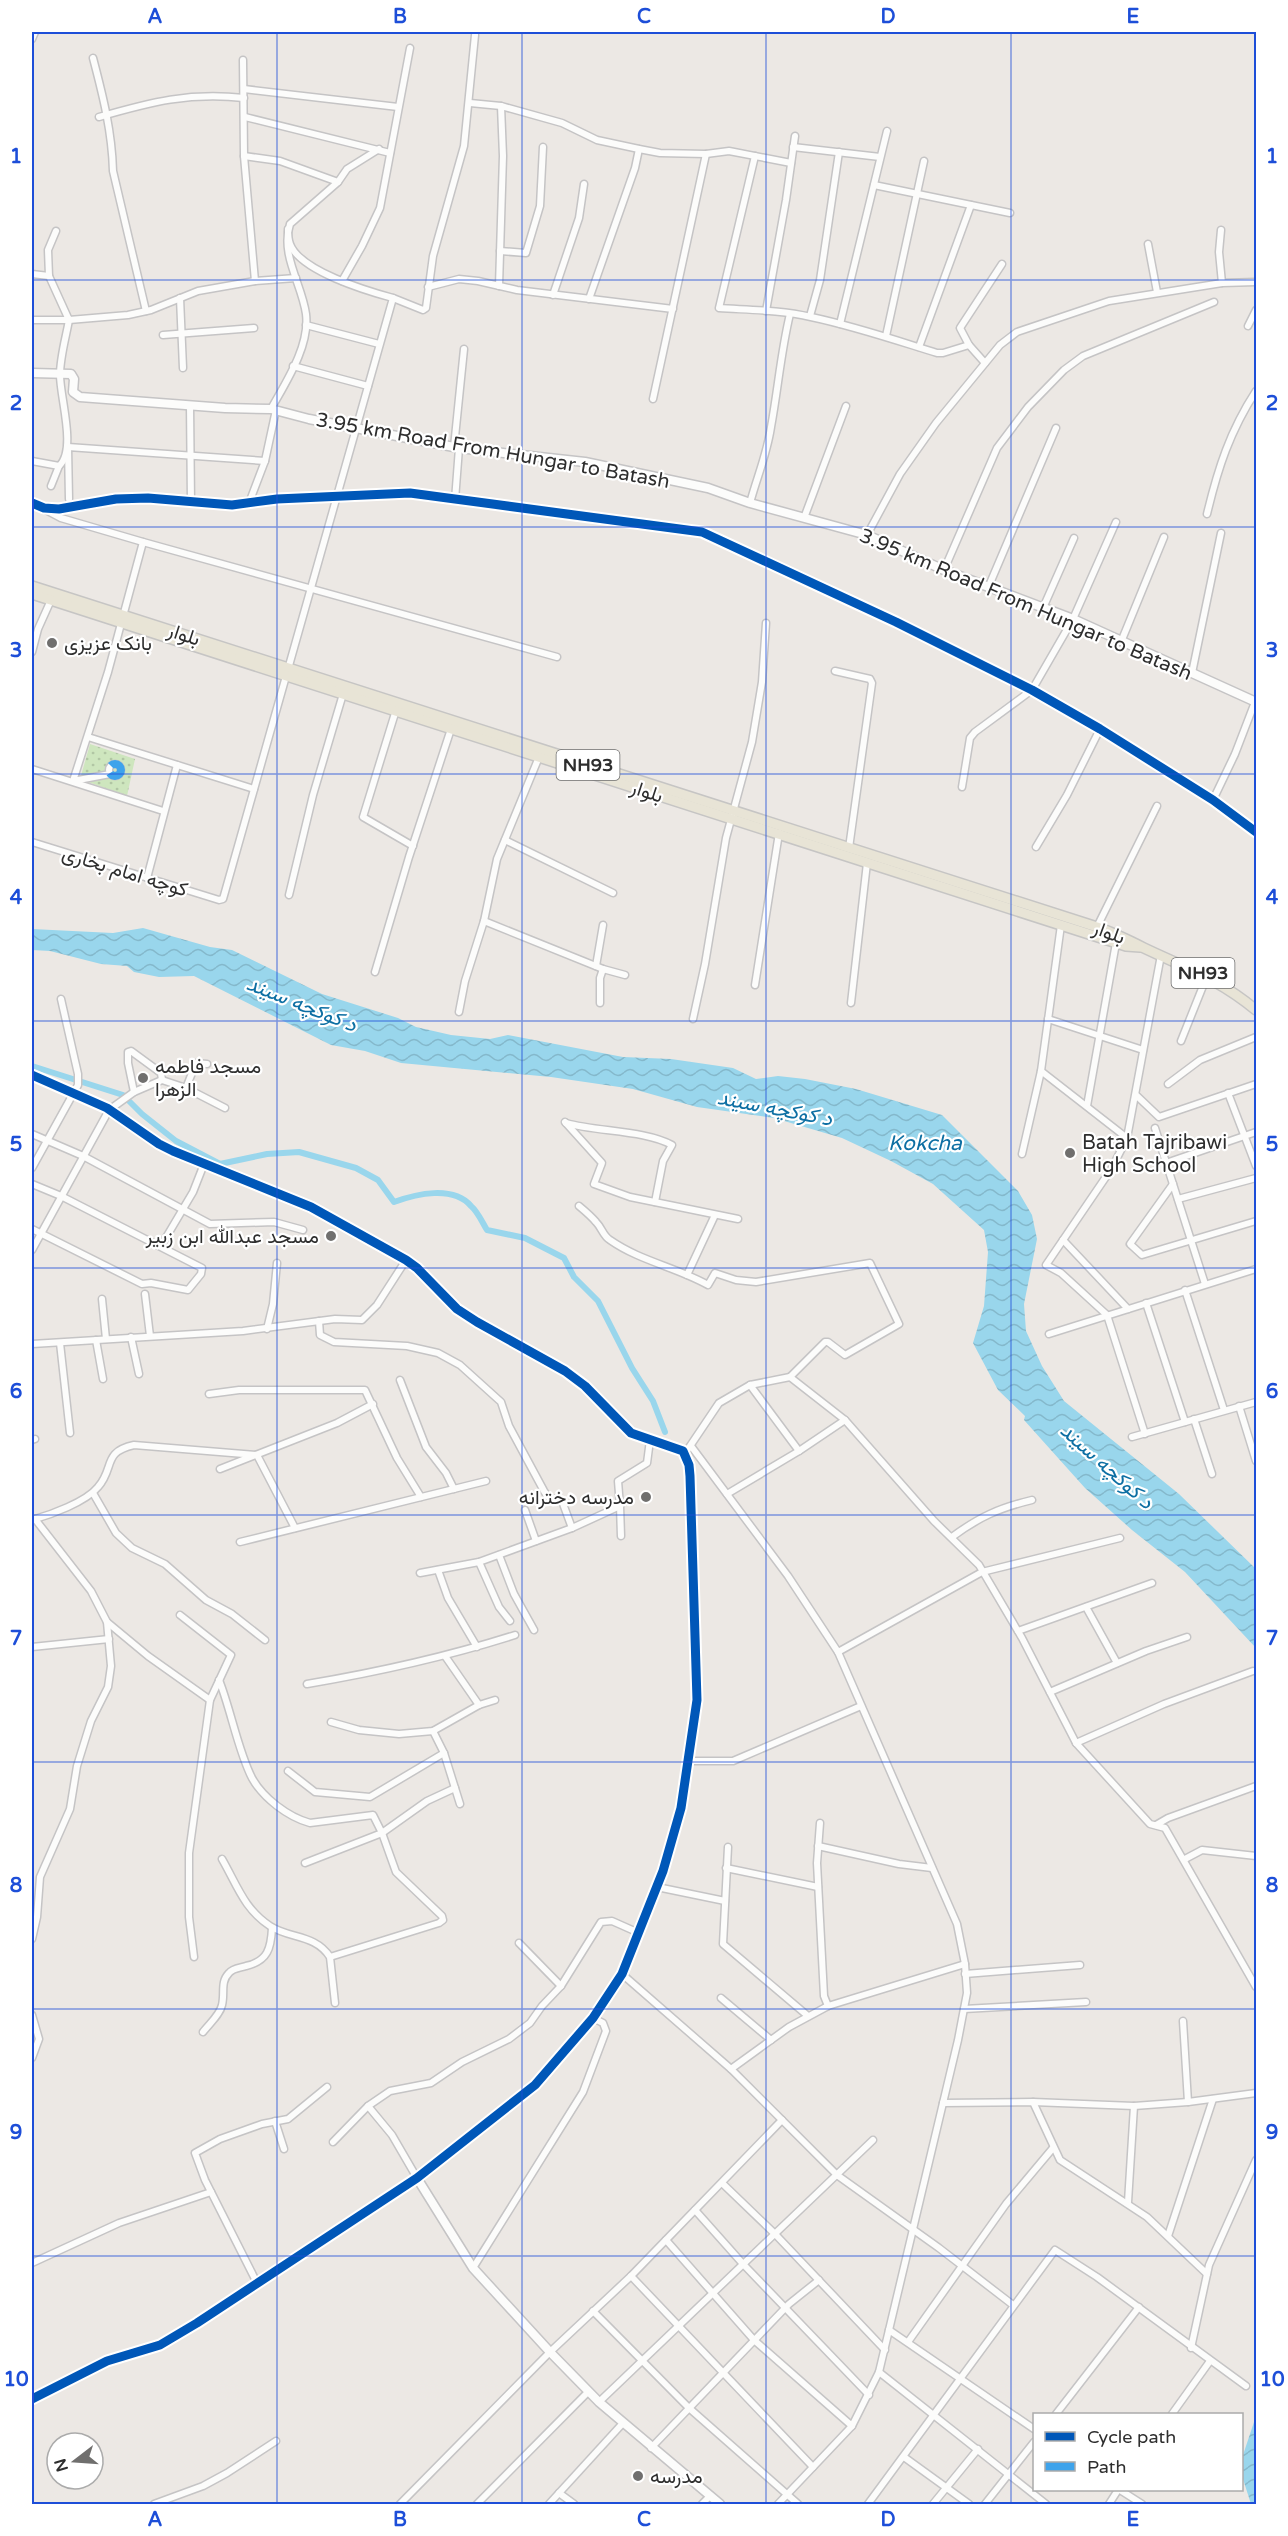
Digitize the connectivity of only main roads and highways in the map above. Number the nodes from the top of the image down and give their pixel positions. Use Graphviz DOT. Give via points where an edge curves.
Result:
graph roads {
  1 [pos="32,586"];
  2 [pos="32,594"];
  3 [pos="123,619"];
  4 [pos="287,671"];
  5 [pos="597,772"];
  6 [pos="732,814"];
  7 [pos="1045,915"];
  8 [pos="1143,947"];
  9 [pos="1257,1010"];
  1 -- 3 [label="main road, بلوار / NH93"];
  2 -- 3 [label="main road, بلوار / NH93"];
  3 -- 4 [label="main road, بلوار / NH93"];
  4 -- 5 [label="main road, بلوار / NH93" via="523,742"];
  4 -- 5 [label="main road, بلوار / NH93" via="343,694"];
  5 -- 6 [label="main road, بلوار / NH93"];
  6 -- 7 [label="main road, بلوار / NH93" via="849,848"];
  6 -- 7 [label="main road, بلوار / NH93" via="778,834 867,863"];
  7 -- 8 [label="main road, بلوار / NH93" via="1097,927"];
  7 -- 8 [label="main road, بلوار / NH93" via="1061,925 1116,943"];
  8 -- 9 [label="main road, NH93" via="1207,975"];
}
